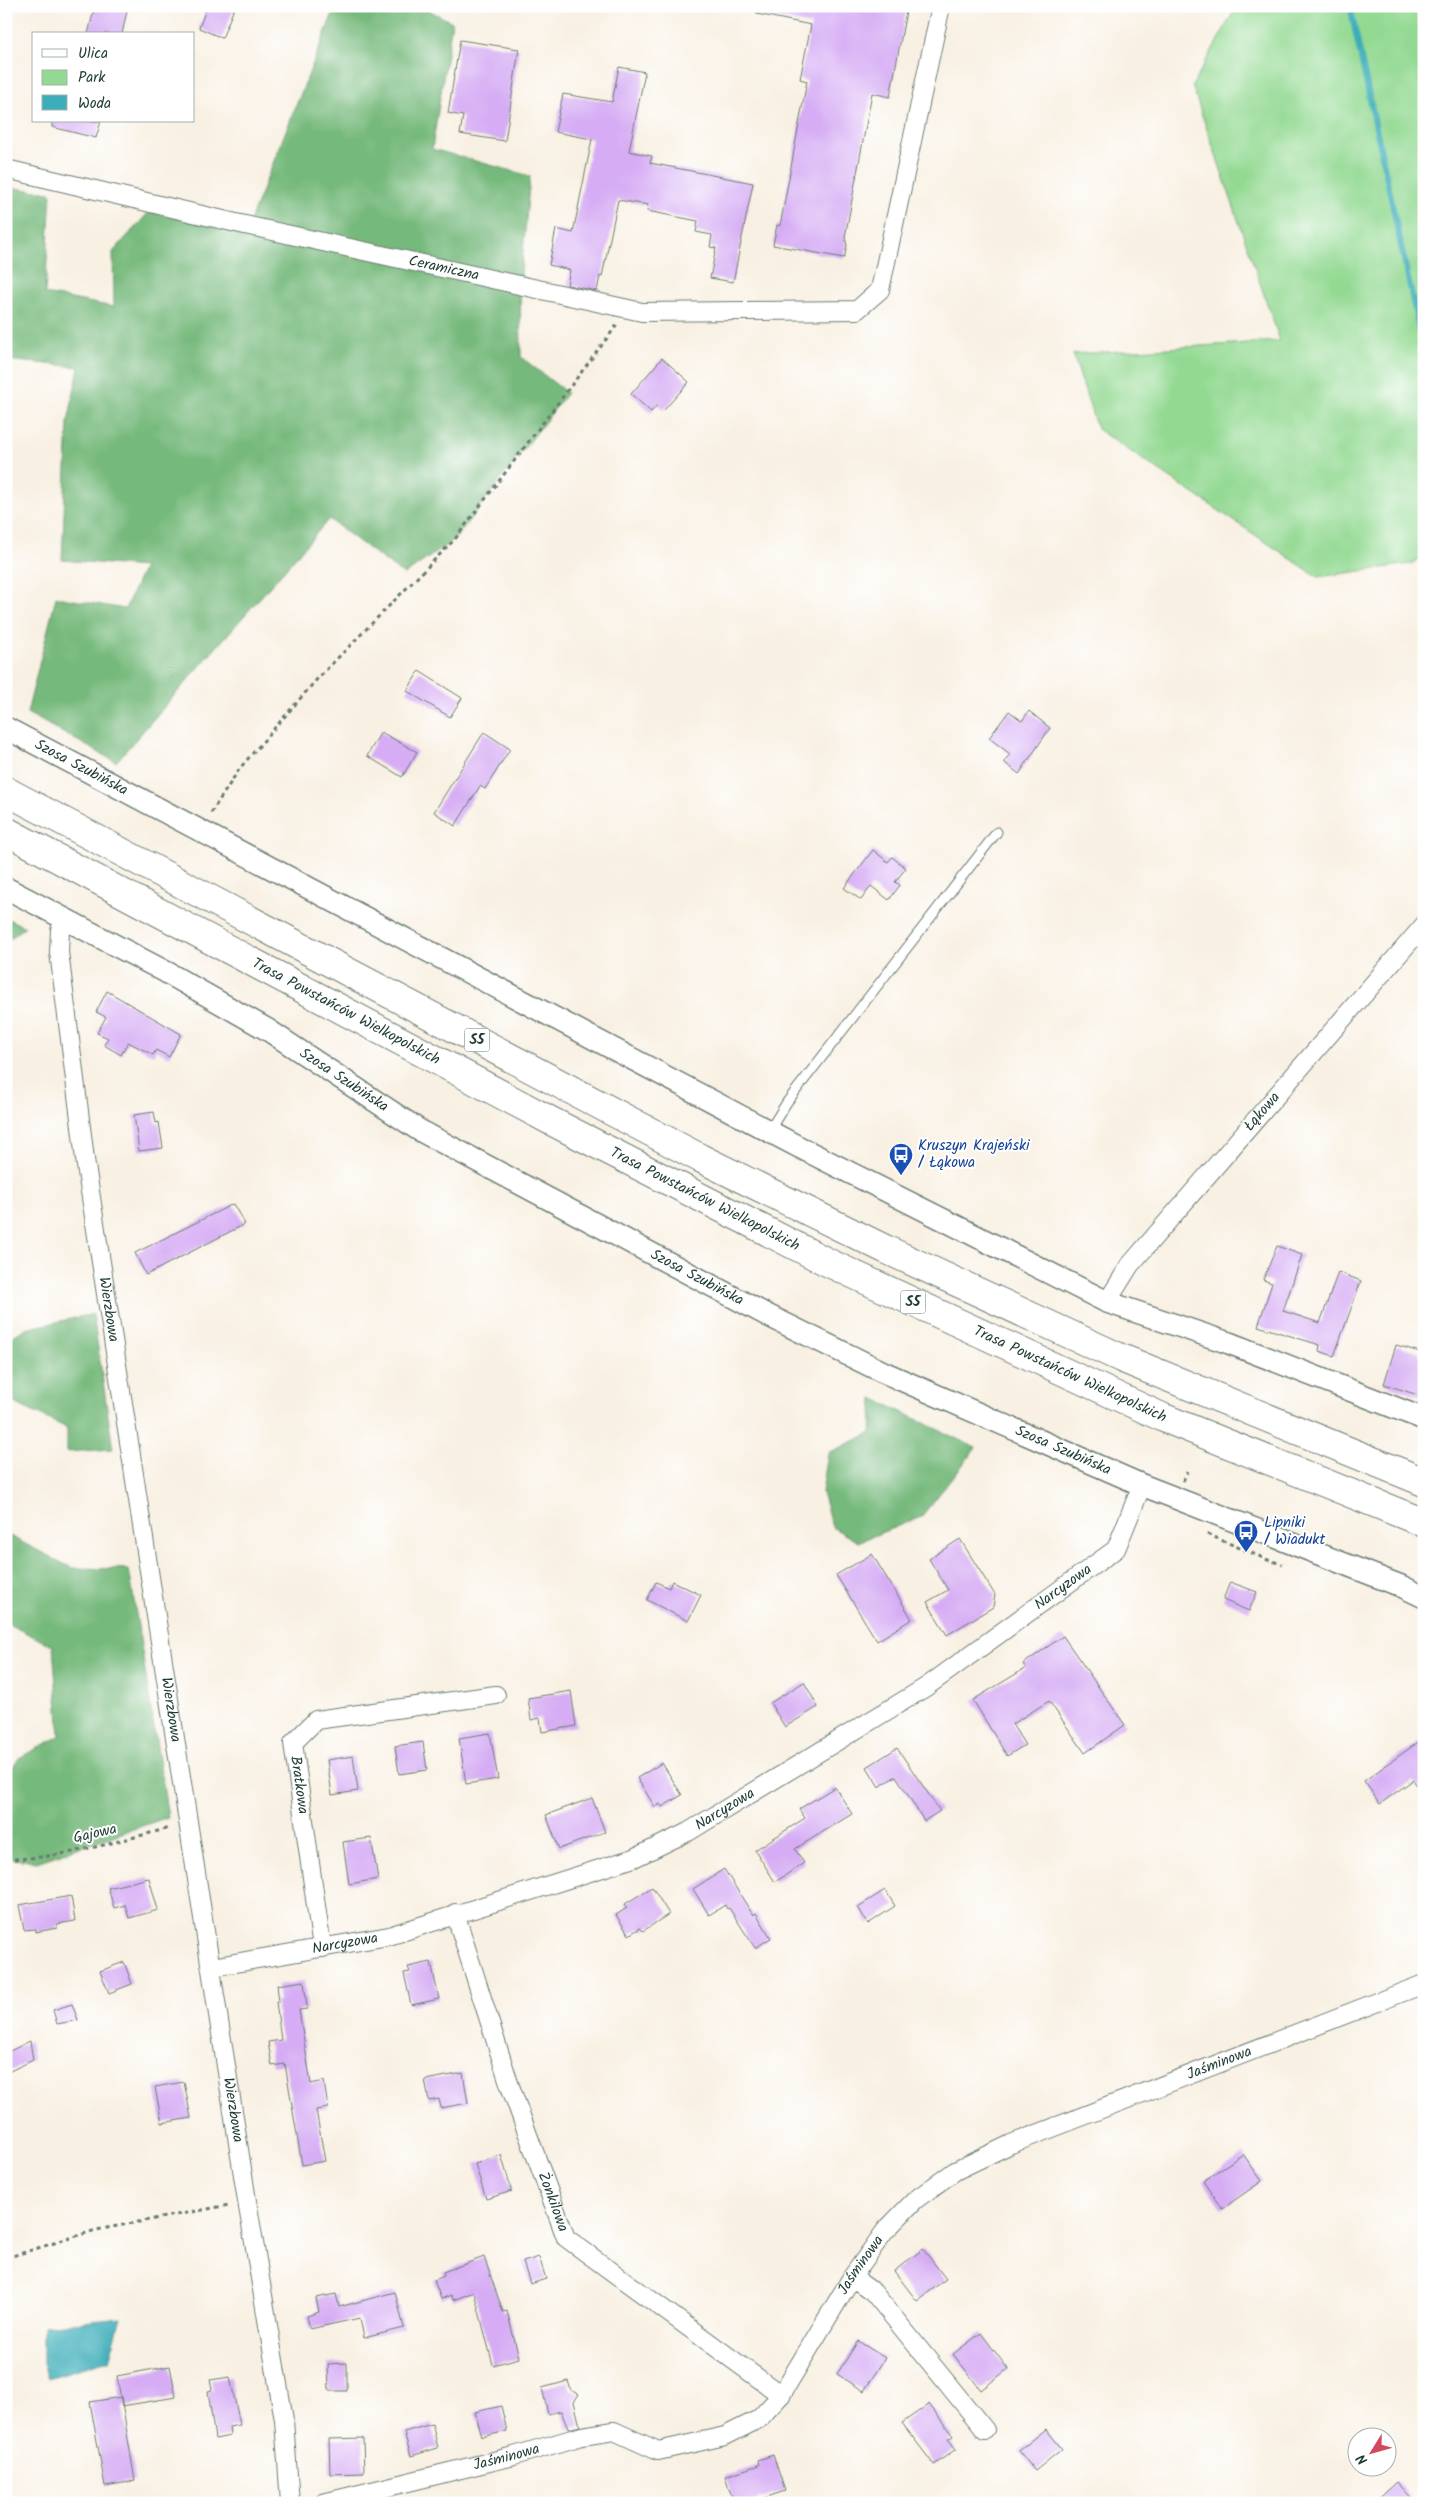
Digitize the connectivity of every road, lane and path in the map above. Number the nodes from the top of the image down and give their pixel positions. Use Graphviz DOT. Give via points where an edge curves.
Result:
graph roads {
  1 [pos="941,6"];
  2 [pos="6,169"];
  3 [pos="628,309"];
  4 [pos="6,728"];
  5 [pos="6,791"];
  6 [pos="6,831"];
  7 [pos="200,831"];
  8 [pos="997,832"];
  9 [pos="6,888"];
  10 [pos="66,918"];
  11 [pos="1424,925"];
  12 [pos="769,1131"];
  13 [pos="1107,1302"];
  14 [pos="1424,1419"];
  15 [pos="1424,1482"];
  16 [pos="1142,1485"];
  17 [pos="1424,1523"];
  18 [pos="1424,1597"];
  19 [pos="496,1695"];
  20 [pos="188,1824"];
  21 [pos="6,1859"];
  22 [pos="455,1913"];
  23 [pos="322,1948"];
  24 [pos="212,1967"];
  25 [pos="1424,1984"];
  26 [pos="247,2201"];
  27 [pos="6,2258"];
  28 [pos="852,2277"];
  29 [pos="781,2395"];
  30 [pos="985,2430"];
  31 [pos="290,2503"];
  32 [pos="323,2503"];
  1 -- 3 [label="street, Ceramiczna" via="880,290 857,310 642,312"];
  2 -- 3 [label="street, Ceramiczna"];
  3 -- 7 [label="path" via="455,539 318,678 240,768"];
  4 -- 7 [label="street, Szosa Szubińska"];
  5 -- 15 [label="highway, S5" via="700,1158 885,1249 1121,1358"];
  6 -- 17 [label="highway, Trasa Powstańców Wielkopolskich / S5" via="553,1122 829,1263 1164,1418"];
  7 -- 12 [label="street, Szosa Szubińska"];
  8 -- 12 [label="lane" via="787,1102"];
  9 -- 10 [label="street, Szosa Szubińska"];
  10 -- 16 [label="street, Szosa Szubińska" via="268,1030 419,1130 747,1305 883,1372"];
  10 -- 20 [label="street, Wierzbowa" via="60,930 59,952 85,1159"];
  11 -- 13 [label="street, Łąkowa" via="1130,1265"];
  12 -- 13 [label="street, Szosa Szubińska"];
  13 -- 14 [label="street, Szosa Szubińska" via="1229,1343"];
  16 -- 18 [label="street, Szosa Szubińska"];
  16 -- 22 [label="street, Narcyzowa" via="1116,1549 926,1686 688,1832 641,1855"];
  19 -- 23 [label="street, Bratkowa" via="316,1720 293,1743"];
  20 -- 21 [label="path, Gajowa" via="40,1858"];
  20 -- 24 [label="street, Wierzbowa"];
  22 -- 23 [label="street, Narcyzowa" via="389,1936"];
  22 -- 29 [label="street, Żonkilowa" via="510,2086 566,2238"];
  23 -- 24 [label="street, Narcyzowa"];
  24 -- 26 [label="street, Wierzbowa"];
  25 -- 28 [label="street, Jaśminowa" via="1011,2144 955,2171 915,2200 885,2231"];
  26 -- 27 [label="path" via="96,2230"];
  26 -- 31 [label="street, Wierzbowa" via="284,2420"];
  28 -- 29 [label="street, Jaśminowa"];
  28 -- 30 [label="street" via="873,2292"];
  29 -- 32 [label="street, Jaśminowa" via="759,2419 725,2436 658,2450 614,2432 582,2436"];
}
